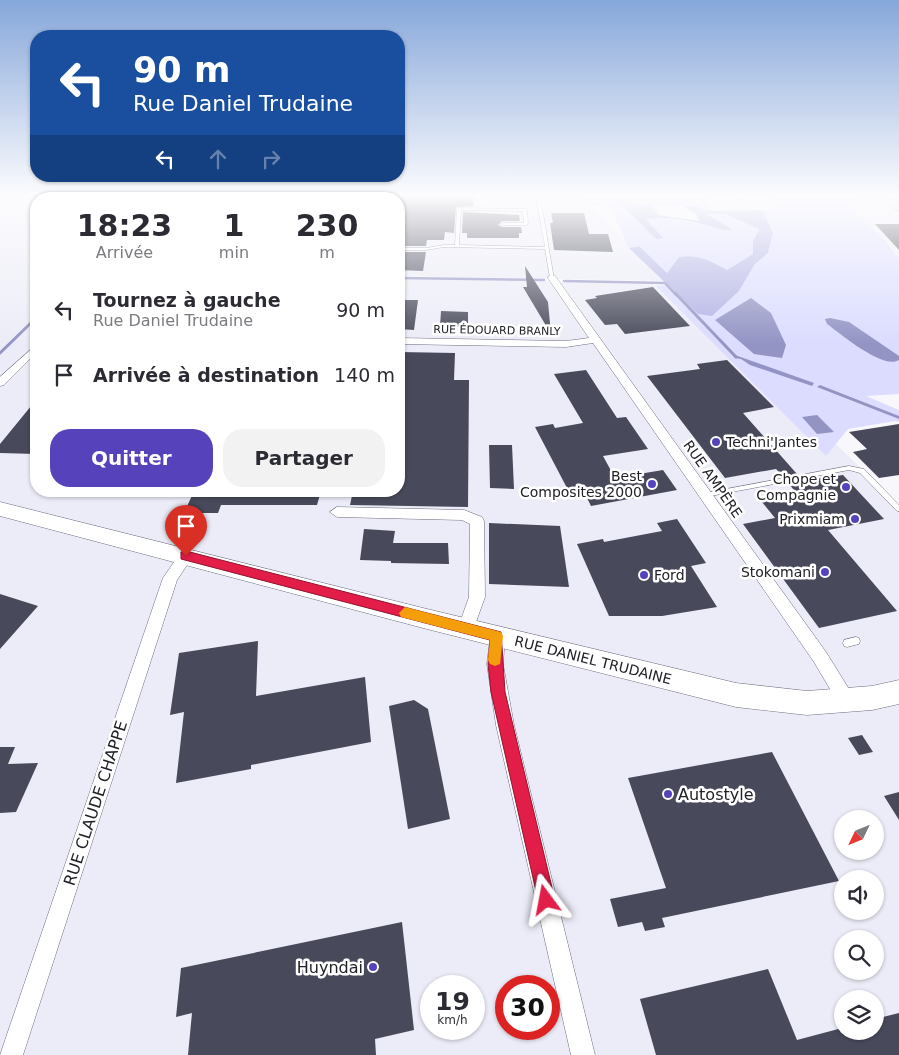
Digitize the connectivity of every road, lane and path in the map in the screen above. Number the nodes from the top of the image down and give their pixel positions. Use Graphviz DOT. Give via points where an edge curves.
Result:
graph roads {
  1 [pos="457,246"];
  2 [pos="546,248"];
  3 [pos="405,249"];
  4 [pos="552,278"];
  5 [pos="595,340"];
  6 [pos="405,341"];
  7 [pos="30,354"];
  8 [pos="0,383"];
  9 [pos="705,495"];
  10 [pos="0,509"];
  11 [pos="899,509"];
  12 [pos="337,512"];
  13 [pos="186,556"];
  14 [pos="466,628"];
  15 [pos="496,636"];
  16 [pos="856,641"];
  17 [pos="847,643"];
  18 [pos="899,692"];
  19 [pos="846,700"];
  20 [pos="11,1055"];
  21 [pos="583,1055"];
  1 -- 2 [label="lane"];
  1 -- 3 [label="lane"];
  2 -- 4 [label="lane"];
  4 -- 5 [label="street, RUE AMPÈRE"];
  5 -- 6 [label="street, RUE ÉDOUARD BRANLY" via="566,344"];
  5 -- 9 [label="street, RUE AMPÈRE"];
  7 -- 8 [label="street"];
  9 -- 11 [label="lane" via="849,468 862,472 886,492"];
  9 -- 19 [label="street, RUE AMPÈRE" via="820,657"];
  10 -- 13 [label="main road, RUE DANIEL TRUDAINE"];
  12 -- 14 [label="street" via="464,516 477,521 477,597"];
  13 -- 14 [label="main road, RUE DANIEL TRUDAINE"];
  13 -- 20 [label="street, RUE CLAUDE CHAPPE" via="170,578"];
  14 -- 15 [label="main road, RUE DANIEL TRUDAINE"];
  15 -- 19 [label="main road, RUE DANIEL TRUDAINE" via="736,694 807,703"];
  15 -- 21 [label="street" via="495,664 505,725"];
  16 -- 17 [label="lane"];
  18 -- 19 [label="main road, RUE DANIEL TRUDAINE"];
}
